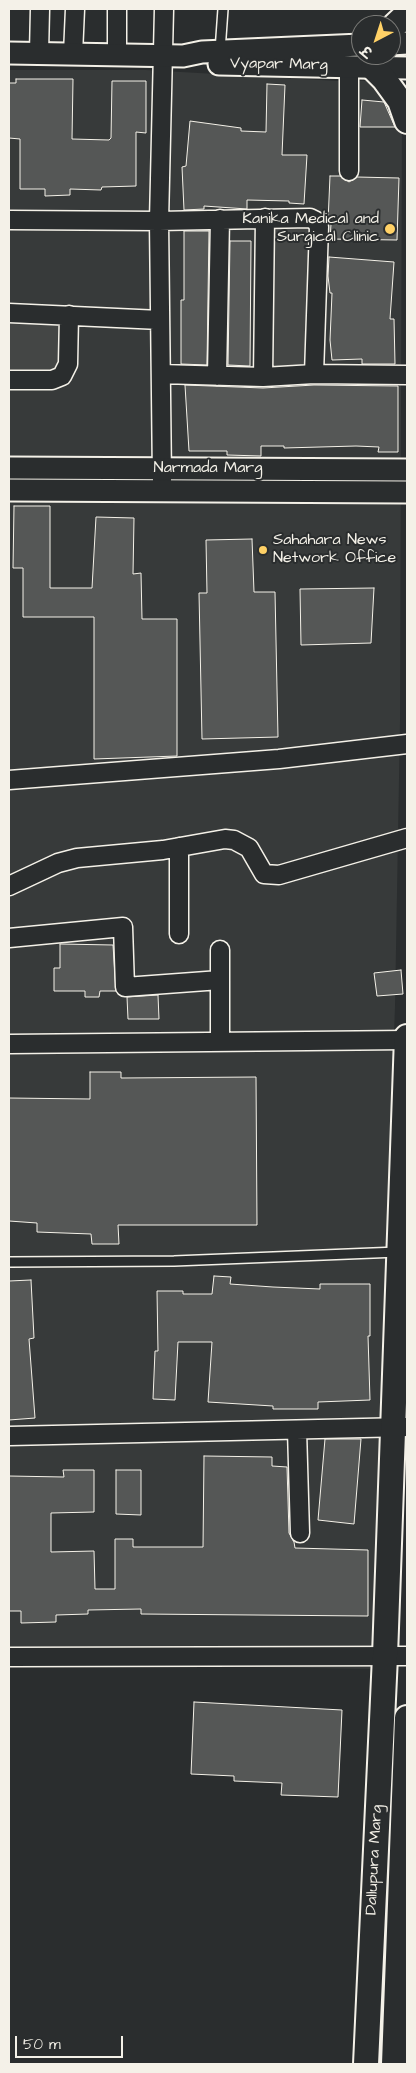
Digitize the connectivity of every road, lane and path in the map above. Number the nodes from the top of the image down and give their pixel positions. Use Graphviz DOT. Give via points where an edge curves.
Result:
graph roads {
  1 [pos="40,9"];
  2 [pos="75,9"];
  3 [pos="117,9"];
  4 [pos="164,9"];
  5 [pos="223,9"];
  6 [pos="351,45"];
  7 [pos="220,51"];
  8 [pos="9,53"];
  9 [pos="39,53"];
  10 [pos="73,54"];
  11 [pos="117,54"];
  12 [pos="174,56"];
  13 [pos="349,67"];
  14 [pos="373,68"];
  15 [pos="407,68"];
  16 [pos="407,121"];
  17 [pos="350,171"];
  18 [pos="265,218"];
  19 [pos="220,219"];
  20 [pos="9,220"];
  21 [pos="159,221"];
  22 [pos="9,313"];
  23 [pos="69,315"];
  24 [pos="160,320"];
  25 [pos="161,374"];
  26 [pos="314,374"];
  27 [pos="407,375"];
  28 [pos="217,376"];
  29 [pos="263,377"];
  30 [pos="9,380"];
  31 [pos="9,468"];
  32 [pos="162,469"];
  33 [pos="407,470"];
  34 [pos="9,490"];
  35 [pos="162,491"];
  36 [pos="407,492"];
  37 [pos="407,744"];
  38 [pos="9,780"];
  39 [pos="407,838"];
  40 [pos="179,847"];
  41 [pos="9,886"];
  42 [pos="179,934"];
  43 [pos="9,938"];
  44 [pos="220,950"];
  45 [pos="220,980"];
  46 [pos="407,1039"];
  47 [pos="220,1042"];
  48 [pos="9,1044"];
  49 [pos="404,1226"];
  50 [pos="404,1252"];
  51 [pos="9,1262"];
  52 [pos="400,1427"];
  53 [pos="298,1430"];
  54 [pos="9,1436"];
  55 [pos="300,1533"];
  56 [pos="9,1656"];
  57 [pos="396,1656"];
  58 [pos="407,1718"];
  59 [pos="366,2064"];
  60 [pos="394,2064"];
  1 -- 9 [label="street"];
  2 -- 10 [label="street"];
  3 -- 11 [label="street"];
  4 -- 12 [label="street"];
  5 -- 7 [label="lane"];
  6 -- 7 [label="street, Vyapar Marg"];
  7 -- 12 [label="street, Vyapar Marg"];
  8 -- 9 [label="street, Vyapar Marg"];
  9 -- 10 [label="street, Vyapar Marg"];
  10 -- 11 [label="street, Vyapar Marg"];
  11 -- 12 [label="street, Vyapar Marg"];
  12 -- 13 [label="street, Vyapar Marg" via="204,64"];
  12 -- 21 [label="street"];
  13 -- 14 [label="street, Vyapar Marg"];
  13 -- 17 [label="street"];
  14 -- 15 [label="street, Vyapar Marg"];
  14 -- 16 [label="main road" via="400,101"];
  18 -- 19 [label="street"];
  18 -- 26 [label="street" via="310,218 319,228"];
  18 -- 29 [label="street"];
  19 -- 21 [label="street"];
  19 -- 28 [label="street"];
  20 -- 21 [label="street"];
  21 -- 24 [label="street"];
  22 -- 23 [label="street"];
  23 -- 24 [label="street"];
  23 -- 30 [label="street" via="68,364 62,376 52,380"];
  24 -- 25 [label="street"];
  25 -- 28 [label="street"];
  25 -- 32 [label="street"];
  26 -- 27 [label="street"];
  26 -- 29 [label="street"];
  28 -- 29 [label="street"];
  31 -- 32 [label="street, Narmada Marg"];
  32 -- 33 [label="street, Narmada Marg"];
  32 -- 35 [label="street"];
  34 -- 35 [label="street, Narmada Marg"];
  35 -- 36 [label="street, Narmada Marg"];
  37 -- 38 [label="street" via="279,759"];
  39 -- 40 [label="street" via="273,876 264,874 249,848 234,840"];
  40 -- 41 [label="street" via="77,858 58,863"];
  40 -- 42 [label="street"];
  43 -- 45 [label="street" via="123,927 125,987"];
  44 -- 45 [label="street"];
  45 -- 47 [label="street"];
  46 -- 47 [label="street"];
  46 -- 49 [label="main road, Dallupura Marg"];
  47 -- 48 [label="street"];
  49 -- 50 [label="main road, Dallupura Marg"];
  50 -- 51 [label="lane" via="174,1261"];
  50 -- 52 [label="main road, Dallupura Marg"];
  52 -- 53 [label="street"];
  52 -- 57 [label="main road, Dallupura Marg"];
  53 -- 54 [label="street"];
  53 -- 55 [label="street"];
  56 -- 57 [label="street"];
  57 -- 59 [label="main road, Dallupura Marg"];
  58 -- 60 [label="main road, Dallupura Marg"];
}
